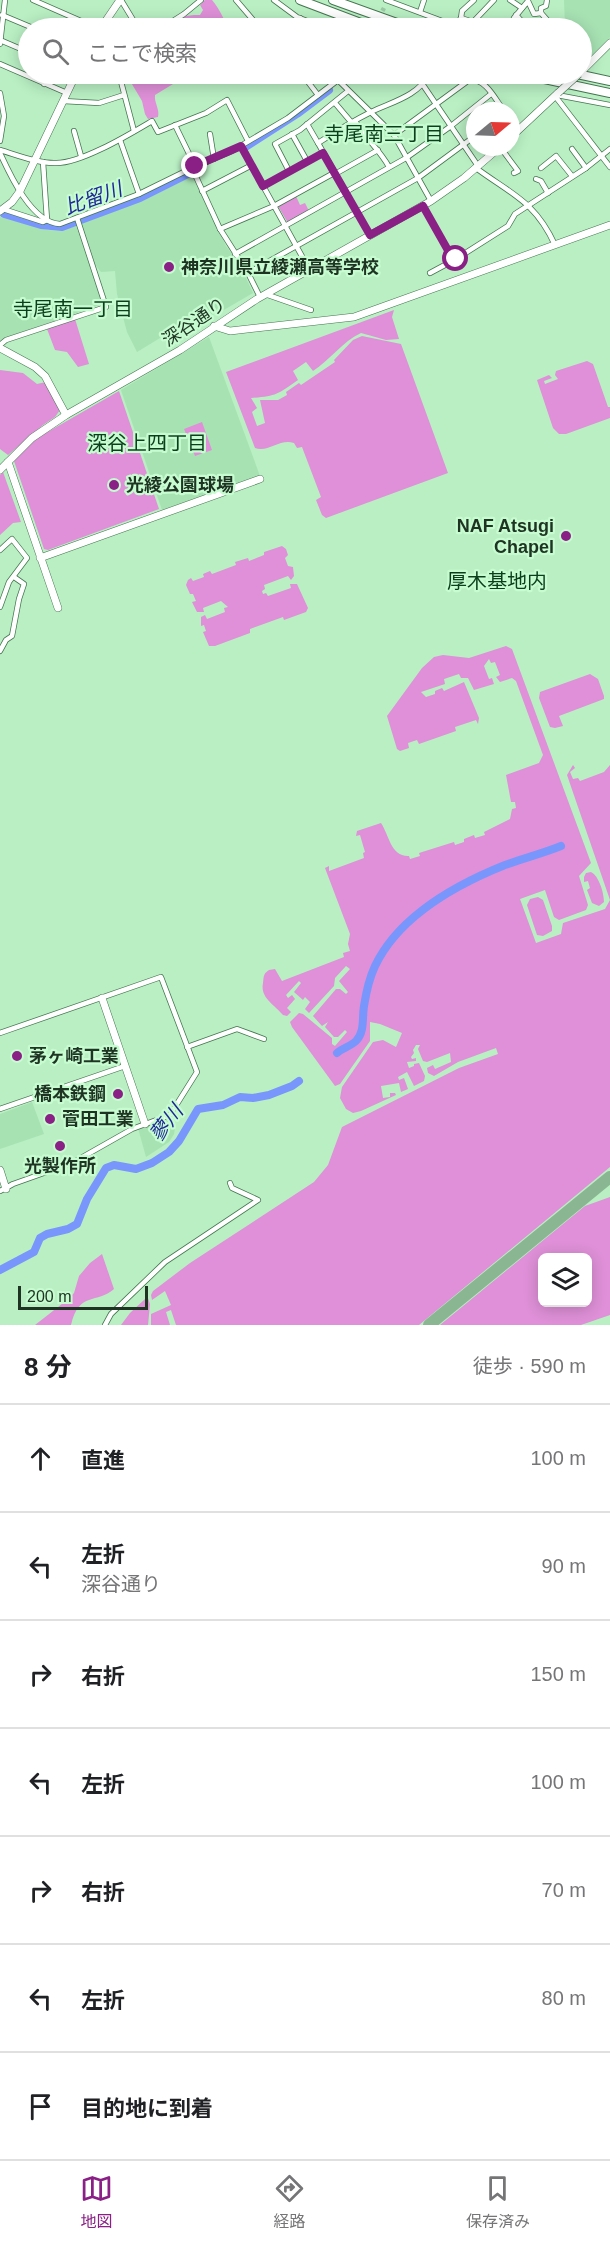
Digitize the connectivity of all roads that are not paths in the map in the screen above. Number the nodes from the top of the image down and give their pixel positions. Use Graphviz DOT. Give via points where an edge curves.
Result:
graph roads {
  1 [pos="5,0"];
  2 [pos="33,0"];
  3 [pos="120,0"];
  4 [pos="201,0"];
  5 [pos="236,0"];
  6 [pos="274,0"];
  7 [pos="300,0"];
  8 [pos="333,0"];
  9 [pos="387,0"];
  10 [pos="424,0"];
  11 [pos="474,0"];
  12 [pos="494,0"];
  13 [pos="510,0"];
  14 [pos="547,0"];
  15 [pos="395,1"];
  16 [pos="384,8"];
  17 [pos="522,8"];
  18 [pos="420,12"];
  19 [pos="541,13"];
  20 [pos="1,15"];
  21 [pos="72,18"];
  22 [pos="108,18"];
  23 [pos="132,18"];
  24 [pos="178,18"];
  25 [pos="251,18"];
  26 [pos="300,18"];
  27 [pos="348,18"];
  28 [pos="383,18"];
  29 [pos="434,18"];
  30 [pos="461,18"];
  31 [pos="477,18"];
  32 [pos="517,18"];
  33 [pos="545,18"];
  34 [pos="18,22"];
  35 [pos="0,41"];
  36 [pos="610,43"];
  37 [pos="18,48"];
  38 [pos="592,60"];
  39 [pos="0,64"];
  40 [pos="18,72"];
  41 [pos="592,73"];
  42 [pos="610,81"];
  43 [pos="45,84"];
  44 [pos="71,84"];
  45 [pos="121,84"];
  46 [pos="310,84"];
  47 [pos="333,84"];
  48 [pos="342,84"];
  49 [pos="464,84"];
  50 [pos="482,84"];
  51 [pos="567,84"];
  52 [pos="568,84"];
  53 [pos="423,85"];
  54 [pos="348,91"];
  55 [pos="0,93"];
  56 [pos="67,93"];
  57 [pos="610,93"];
  58 [pos="491,94"];
  59 [pos="556,94"];
  60 [pos="124,95"];
  61 [pos="318,95"];
  62 [pos="63,101"];
  63 [pos="497,102"];
  64 [pos="335,103"];
  65 [pos="437,105"];
  66 [pos="608,105"];
  67 [pos="610,110"];
  68 [pos="372,112"];
  69 [pos="354,122"];
  70 [pos="307,124"];
  71 [pos="175,125"];
  72 [pos="451,126"];
  73 [pos="520,128"];
  74 [pos="74,131"];
  75 [pos="134,131"];
  76 [pos="210,134"];
  77 [pos="292,134"];
  78 [pos="394,135"];
  79 [pos="120,140"];
  80 [pos="0,141"];
  81 [pos="248,141"];
  82 [pos="318,143"];
  83 [pos="464,145"];
  84 [pos="241,146"];
  85 [pos="572,149"];
  86 [pos="610,149"];
  87 [pos="378,150"];
  88 [pos="0,151"];
  89 [pos="323,153"];
  90 [pos="81,156"];
  91 [pos="490,156"];
  92 [pos="507,156"];
  93 [pos="601,156"];
  94 [pos="406,158"];
  95 [pos="214,159"];
  96 [pos="40,161"];
  97 [pos="308,161"];
  98 [pos="252,165"];
  99 [pos="193,167"];
  100 [pos="389,167"];
  101 [pos="477,167"];
  102 [pos="610,167"];
  103 [pos="541,168"];
  104 [pos="586,168"];
  105 [pos="289,171"];
  106 [pos="518,171"];
  107 [pos="335,174"];
  108 [pos="572,176"];
  109 [pos="418,178"];
  110 [pos="537,179"];
  111 [pos="263,186"];
  112 [pos="20,191"];
  113 [pos="202,191"];
  114 [pos="346,192"];
  115 [pos="548,193"];
  116 [pos="140,194"];
  117 [pos="431,201"];
  118 [pos="274,206"];
  119 [pos="423,206"];
  120 [pos="529,206"];
  121 [pos="1,210"];
  122 [pos="357,212"];
  123 [pos="47,220"];
  124 [pos="78,220"];
  125 [pos="610,225"];
  126 [pos="285,227"];
  127 [pos="220,229"];
  128 [pos="370,235"];
  129 [pos="555,245"];
  130 [pos="296,246"];
  131 [pos="235,254"];
  132 [pos="454,261"];
  133 [pos="309,269"];
  134 [pos="248,273"];
  135 [pos="430,273"];
  136 [pos="263,295"];
  137 [pos="311,310"];
  138 [pos="214,327"];
  139 [pos="0,347"];
  140 [pos="66,416"];
  141 [pos="8,462"];
  142 [pos="0,470"];
  143 [pos="260,479"];
  144 [pos="0,550"];
  145 [pos="40,558"];
  146 [pos="14,578"];
  147 [pos="0,607"];
  148 [pos="58,608"];
  149 [pos="0,651"];
  150 [pos="102,998"];
  151 [pos="0,1033"];
  152 [pos="264,1039"];
  153 [pos="187,1047"];
  154 [pos="125,1066"];
  155 [pos="0,1109"];
  156 [pos="145,1124"];
  157 [pos="0,1170"];
  158 [pos="230,1183"];
  159 [pos="3,1190"];
  160 [pos="105,1325"];
  1 -- 20 [label="street"];
  2 -- 21 [label="street"];
  3 -- 22 [label="street"];
  3 -- 23 [label="street"];
  4 -- 24 [label="street"];
  5 -- 25 [label="street"];
  6 -- 26 [label="street"];
  7 -- 27 [label="highway"];
  8 -- 28 [label="highway"];
  9 -- 15 [label="street"];
  9 -- 16 [label="street"];
  10 -- 18 [label="street"];
  11 -- 30 [label="street" via="462,11"];
  12 -- 31 [label="street"];
  13 -- 17 [label="street"];
  14 -- 19 [label="street"];
  15 -- 18 [label="street"];
  17 -- 19 [label="street" via="528,1 534,14"];
  17 -- 32 [label="street"];
  18 -- 29 [label="street"];
  19 -- 33 [label="street"];
  20 -- 34 [label="street"];
  20 -- 35 [label="street"];
  35 -- 37 [label="street"];
  36 -- 38 [label="street"];
  39 -- 40 [label="street"];
  41 -- 42 [label="highway"];
  43 -- 56 [label="street"];
  44 -- 56 [label="street"];
  45 -- 60 [label="street"];
  46 -- 61 [label="street"];
  47 -- 61 [label="street"];
  48 -- 54 [label="street"];
  49 -- 65 [label="street"];
  50 -- 58 [label="street"];
  51 -- 59 [label="street, bridge"];
  52 -- 57 [label="highway"];
  53 -- 65 [label="street"];
  53 -- 68 [label="street" via="398,102"];
  54 -- 64 [label="street"];
  54 -- 68 [label="street"];
  55 -- 80 [label="street" via="4,116"];
  56 -- 62 [label="street"];
  58 -- 63 [label="street"];
  58 -- 72 [label="street"];
  59 -- 66 [label="street"];
  59 -- 73 [label="street"];
  59 -- 93 [label="street"];
  60 -- 62 [label="street" via="99,103"];
  60 -- 75 [label="street"];
  61 -- 81 [label="street"];
  62 -- 96 [label="street"];
  64 -- 69 [label="street"];
  64 -- 70 [label="street"];
  65 -- 72 [label="street"];
  65 -- 78 [label="street"];
  66 -- 67 [label="street"];
  68 -- 69 [label="street"];
  68 -- 78 [label="street"];
  69 -- 82 [label="street"];
  69 -- 87 [label="street"];
  70 -- 77 [label="street"];
  70 -- 82 [label="street"];
  71 -- 75 [label="street" via="158,132 152,121"];
  71 -- 81 [label="street" via="228,100"];
  71 -- 99 [label="street"];
  72 -- 83 [label="street"];
  72 -- 94 [label="street"];
  74 -- 90 [label="street"];
  75 -- 79 [label="street"];
  76 -- 95 [label="street"];
  77 -- 97 [label="street"];
  77 -- 105 [label="street" via="275,144"];
  78 -- 94 [label="street"];
  79 -- 90 [label="street"];
  79 -- 116 [label="street"];
  81 -- 84 [label="street"];
  82 -- 89 [label="street"];
  83 -- 101 [label="street"];
  83 -- 109 [label="street"];
  84 -- 95 [label="street"];
  84 -- 98 [label="street"];
  85 -- 104 [label="street"];
  86 -- 93 [label="street"];
  87 -- 100 [label="street"];
  87 -- 107 [label="street"];
  88 -- 96 [label="street"];
  88 -- 112 [label="street"];
  89 -- 97 [label="street"];
  89 -- 107 [label="street"];
  90 -- 96 [label="street" via="58,164"];
  91 -- 101 [label="street, 深谷通り"];
  92 -- 106 [label="street"];
  93 -- 102 [label="street"];
  93 -- 104 [label="street"];
  94 -- 100 [label="street"];
  94 -- 109 [label="street"];
  95 -- 99 [label="street"];
  96 -- 112 [label="street"];
  96 -- 123 [label="street"];
  97 -- 105 [label="street"];
  98 -- 111 [label="street"];
  98 -- 113 [label="street"];
  99 -- 113 [label="street"];
  99 -- 116 [label="street"];
  100 -- 114 [label="street"];
  101 -- 117 [label="street, 深谷通り"];
  101 -- 120 [label="street"];
  103 -- 108 [label="street" via="556,156"];
  104 -- 108 [label="street"];
  105 -- 111 [label="street"];
  107 -- 114 [label="street"];
  107 -- 118 [label="street"];
  108 -- 115 [label="street"];
  109 -- 117 [label="street"];
  109 -- 122 [label="street"];
  110 -- 115 [label="street"];
  111 -- 118 [label="street"];
  112 -- 121 [label="street"];
  112 -- 123 [label="street"];
  113 -- 127 [label="street"];
  114 -- 122 [label="street"];
  114 -- 126 [label="street"];
  115 -- 120 [label="street"];
  116 -- 124 [label="street"];
  117 -- 119 [label="street, 深谷通り"];
  118 -- 126 [label="street"];
  118 -- 127 [label="street"];
  119 -- 128 [label="street, 深谷通り"];
  119 -- 132 [label="street"];
  120 -- 129 [label="street"];
  120 -- 132 [label="street" via="515,214 508,226"];
  121 -- 123 [label="street"];
  122 -- 128 [label="street"];
  122 -- 130 [label="street"];
  123 -- 124 [label="street" via="60,224"];
  124 -- 139 [label="street" via="106,307 6,340"];
  125 -- 129 [label="street"];
  126 -- 130 [label="street"];
  126 -- 131 [label="street"];
  127 -- 131 [label="street"];
  128 -- 133 [label="street, 深谷通り"];
  129 -- 138 [label="street" via="346,319 230,331"];
  130 -- 133 [label="street"];
  130 -- 134 [label="street"];
  131 -- 134 [label="street"];
  132 -- 135 [label="street"];
  133 -- 136 [label="street, 深谷通り"];
  134 -- 136 [label="street"];
  136 -- 137 [label="street"];
  136 -- 138 [label="street, 深谷通り"];
  138 -- 140 [label="street, 深谷通り"];
  139 -- 140 [label="street" via="45,376"];
  140 -- 141 [label="street, 深谷通り" via="32,438"];
  141 -- 142 [label="street, 深谷通り"];
  141 -- 145 [label="street"];
  143 -- 145 [label="street"];
  144 -- 146 [label="street" via="12,538 27,558"];
  145 -- 148 [label="street"];
  146 -- 147 [label="street"];
  146 -- 149 [label="street" via="24,584 12,636"];
  150 -- 151 [label="street"];
  150 -- 153 [label="street" via="161,978"];
  150 -- 154 [label="street"];
  152 -- 153 [label="street" via="237,1029"];
  153 -- 156 [label="street" via="197,1072 170,1115"];
  154 -- 155 [label="street"];
  154 -- 156 [label="street"];
  156 -- 159 [label="street" via="72,1163"];
  157 -- 159 [label="street"];
  158 -- 160 [label="street" via="232,1188 258,1200 165,1263 111,1314"];
}
